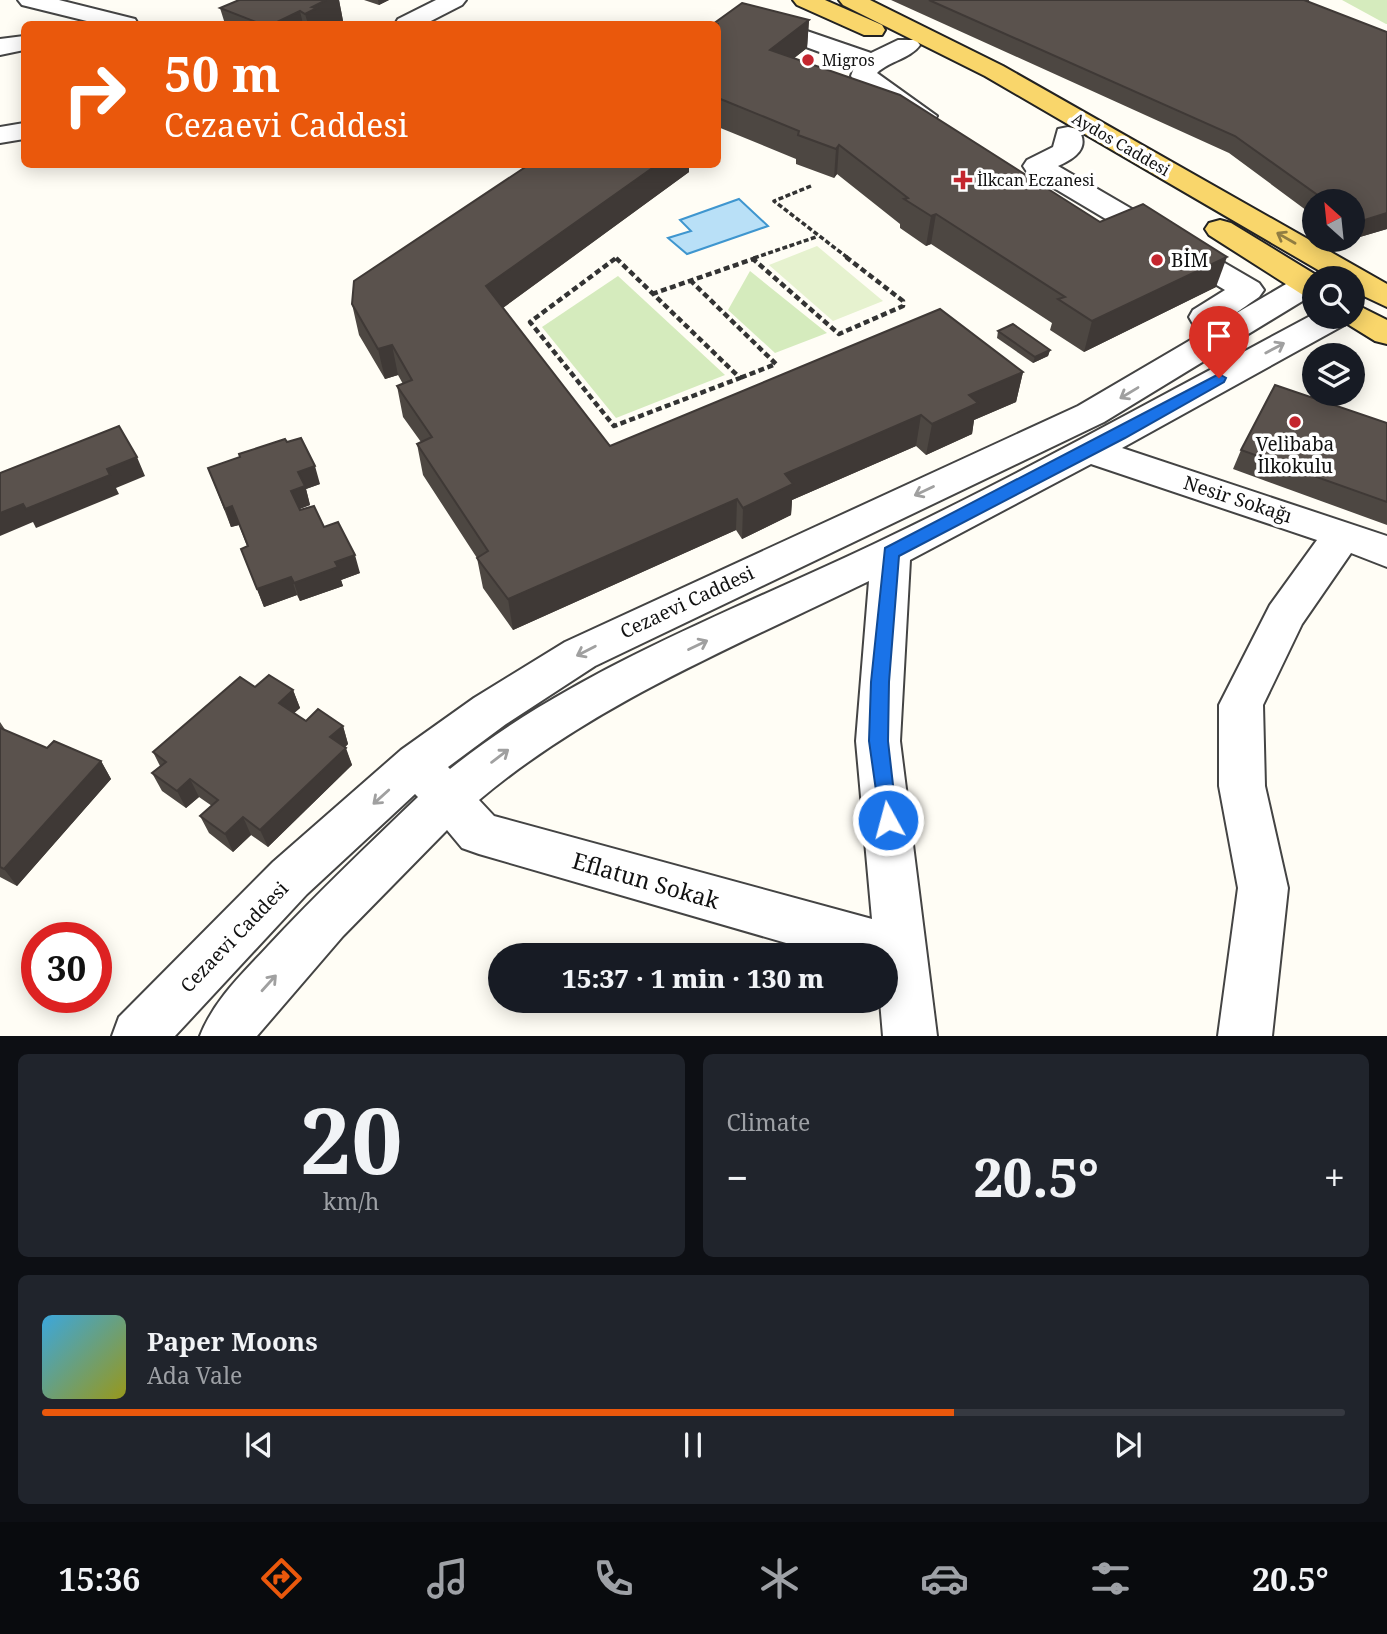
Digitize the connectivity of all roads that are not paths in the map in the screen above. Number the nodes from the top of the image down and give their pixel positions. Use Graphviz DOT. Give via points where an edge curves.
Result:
graph roads {
  1 [pos="30,0"];
  2 [pos="454,0"];
  3 [pos="805,0"];
  4 [pos="851,0"];
  5 [pos="114,21"];
  6 [pos="413,21"];
  7 [pos="766,24"];
  8 [pos="21,44"];
  9 [pos="907,45"];
  10 [pos="0,47"];
  11 [pos="872,63"];
  12 [pos="946,130"];
  13 [pos="21,132"];
  14 [pos="0,135"];
  15 [pos="1068,135"];
  16 [pos="1320,266"];
  17 [pos="1302,280"];
  18 [pos="1365,290"];
  19 [pos="1302,292"];
  20 [pos="1387,297"];
  21 [pos="1365,320"];
  22 [pos="1312,329"];
  23 [pos="1387,334"];
  24 [pos="1146,355"];
  25 [pos="1088,450"];
  26 [pos="1343,534"];
  27 [pos="1387,552"];
  28 [pos="891,553"];
  29 [pos="432,781"];
  30 [pos="903,952"];
  31 [pos="138,1035"];
  32 [pos="226,1035"];
  33 [pos="910,1035"];
  34 [pos="1245,1035"];
  1 -- 5 [label="street"];
  2 -- 6 [label="street"];
  3 -- 9 [label="main road, Aydos Caddesi"];
  16 -- 4 [label="main road, Aydos Caddesi, one-way" via="994,71"];
  7 -- 11 [label="street"];
  8 -- 10 [label="street"];
  9 -- 11 [label="street"];
  9 -- 15 [label="main road, Aydos Caddesi"];
  11 -- 12 [label="street" via="864,69 871,83"];
  13 -- 14 [label="street"];
  15 -- 17 [label="main road, Aydos Caddesi"];
  15 -- 24 [label="street" via="1067,151 1037,166 1248,290"];
  18 -- 20 [label="main road, Aydos Caddesi"];
  19 -- 29 [label="street, Cezaevi Caddesi, one-way" via="1091,414 580,654 489,711"];
  21 -- 23 [label="main road"];
  25 -- 22 [label="street, Cezaevi Caddesi, one-way"];
  25 -- 26 [label="street, Nesir Sokağı"];
  25 -- 28 [label="street, Cezaevi Caddesi"];
  26 -- 27 [label="street, Nesir Sokağı"];
  26 -- 34 [label="street" via="1285,616 1241,705 1242,786 1263,888"];
  29 -- 28 [label="street, Cezaevi Caddesi, one-way" via="503,752 633,676"];
  28 -- 30 [label="street" via="878,741"];
  29 -- 30 [label="street, Eflatun Sokak" via="479,833"];
  29 -- 31 [label="street, Cezaevi Caddesi, one-way" via="290,878"];
  32 -- 29 [label="street, Cezaevi Caddesi, one-way" via="325,920"];
  30 -- 33 [label="street"];
}
